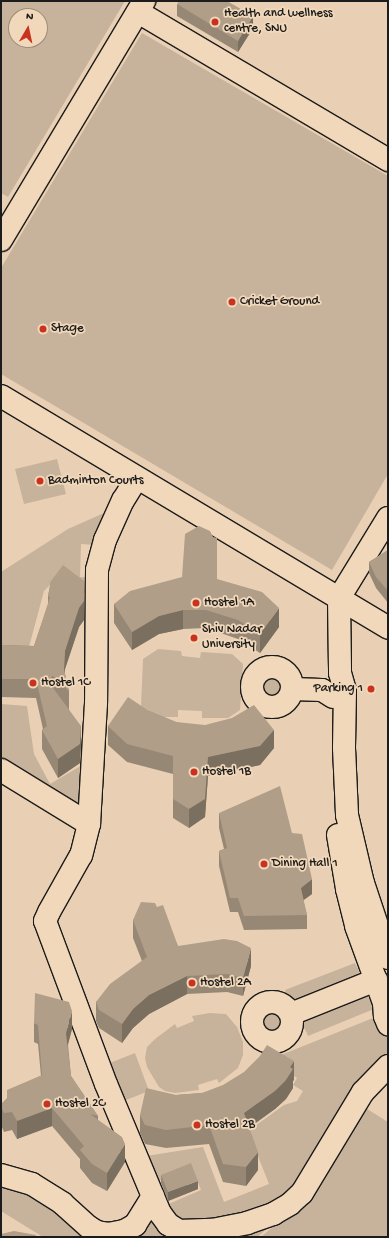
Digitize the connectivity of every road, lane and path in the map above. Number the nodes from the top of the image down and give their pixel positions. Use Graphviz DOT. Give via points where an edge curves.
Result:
graph roads {
  1 [pos="141,6"];
  2 [pos="388,160"];
  3 [pos="9,207"];
  4 [pos="1,240"];
  5 [pos="1,396"];
  6 [pos="137,478"];
  7 [pos="388,518"];
  8 [pos="339,598"];
  9 [pos="388,628"];
  10 [pos="344,664"];
  11 [pos="292,689"];
  12 [pos="333,697"];
  13 [pos="1,770"];
  14 [pos="88,824"];
  15 [pos="388,958"];
  16 [pos="376,980"];
  17 [pos="291,1014"];
  18 [pos="388,1024"];
  19 [pos="388,1066"];
  20 [pos="1,1176"];
  21 [pos="153,1196"];
  1 -- 2 [label="lane"];
  1 -- 3 [label="lane"];
  3 -- 4 [label="lane"];
  5 -- 6 [label="lane"];
  6 -- 8 [label="lane"];
  6 -- 14 [label="lane" via="123,500 105,540 97,570 96,703"];
  7 -- 8 [label="lane"];
  8 -- 9 [label="lane"];
  8 -- 10 [label="lane"];
  10 -- 12 [label="lane"];
  10 -- 15 [label="lane" via="347,815 362,883"];
  11 -- 12 [label="lane" via="322,690"];
  12 -- 16 [label="lane" via="331,716 334,816 346,889 356,926"];
  13 -- 14 [label="lane"];
  14 -- 21 [label="lane" via="81,855 46,921 106,1084"];
  16 -- 17 [label="lane"];
  16 -- 18 [label="lane"];
  19 -- 21 [label="lane" via="363,1092 302,1193 273,1214 247,1223 212,1230 179,1231 168,1224"];
  20 -- 21 [label="lane" via="32,1184 62,1203 89,1227 108,1234 135,1226"];
}
